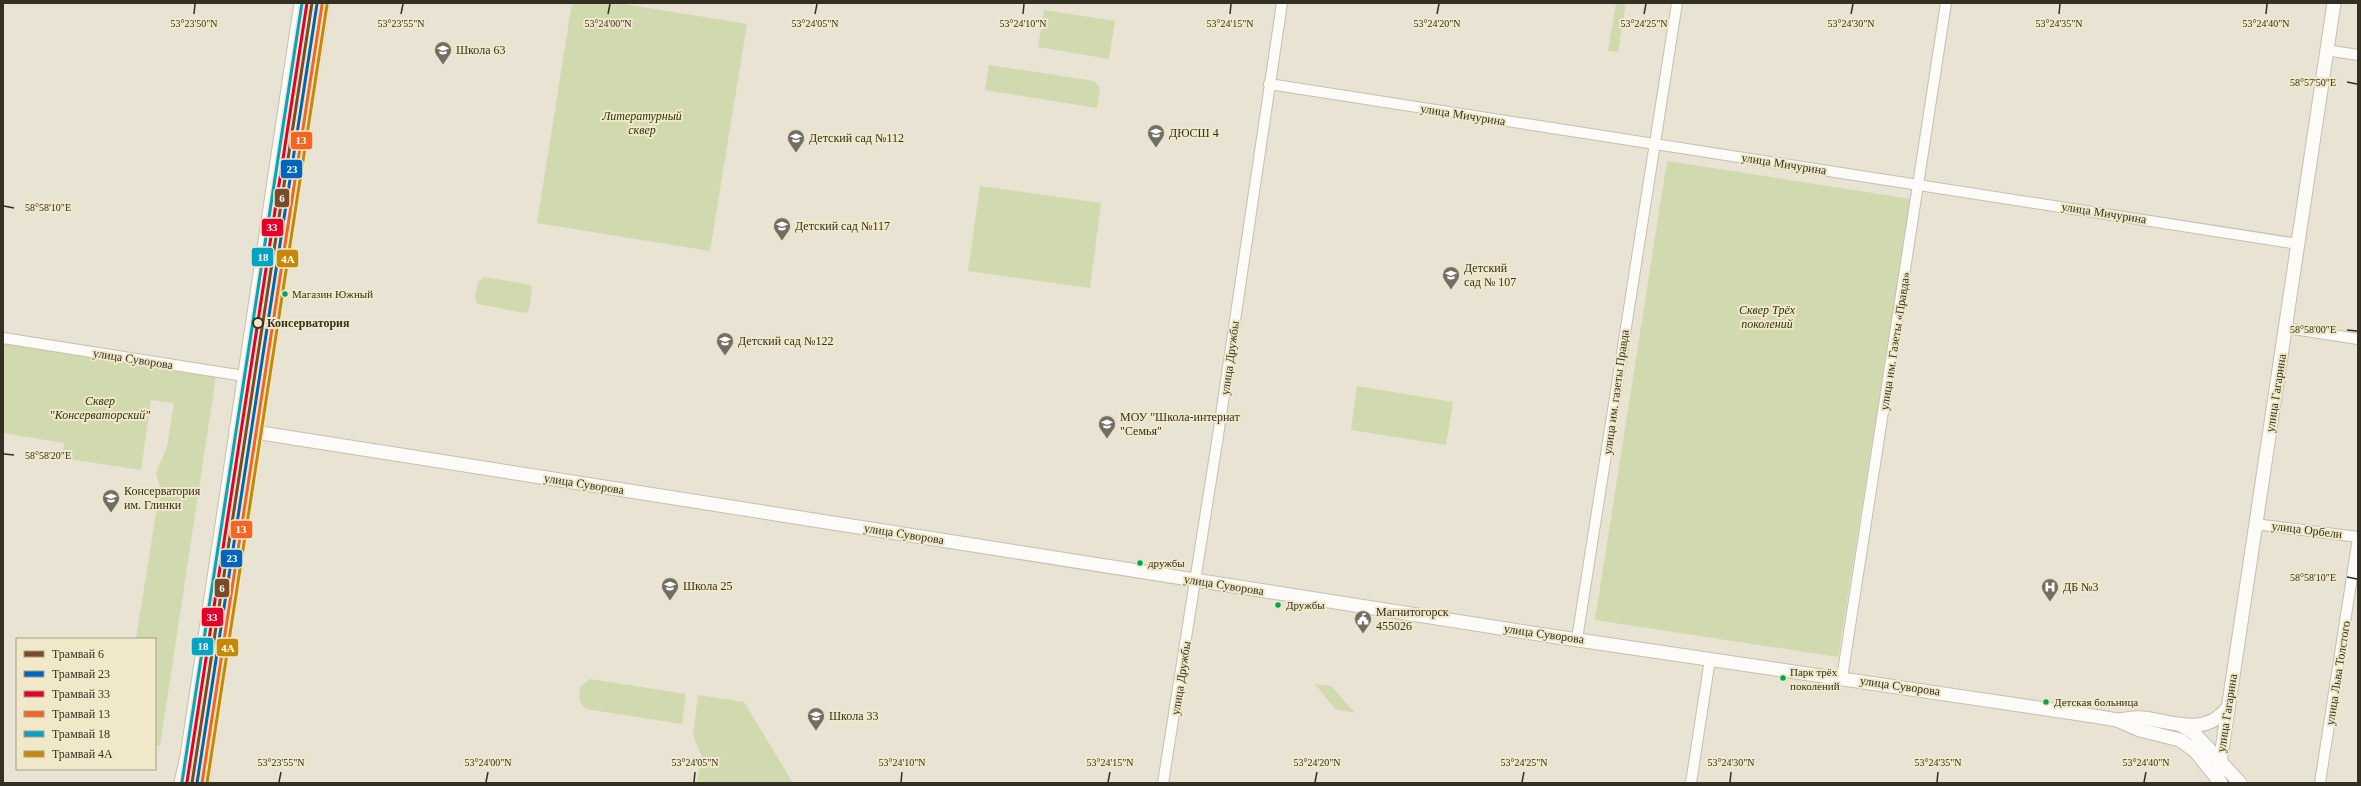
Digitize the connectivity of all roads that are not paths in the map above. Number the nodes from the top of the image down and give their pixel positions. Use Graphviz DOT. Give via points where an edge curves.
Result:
graph roads {
  1 [pos="301,3"];
  2 [pos="322,3"];
  3 [pos="1282,3"];
  4 [pos="1677,3"];
  5 [pos="1946,3"];
  6 [pos="2334,3"];
  7 [pos="2326,50"];
  8 [pos="2358,55"];
  9 [pos="1269,84"];
  10 [pos="1654,144"];
  11 [pos="1918,184"];
  12 [pos="2298,244"];
  13 [pos="2286,328"];
  14 [pos="3,338"];
  15 [pos="2358,339"];
  16 [pos="244,377"];
  17 [pos="263,379"];
  18 [pos="236,430"];
  19 [pos="254,432"];
  20 [pos="2255,524"];
  21 [pos="2358,537"];
  22 [pos="1196,580"];
  23 [pos="1577,639"];
  24 [pos="1710,659"];
  25 [pos="1842,678"];
  26 [pos="2228,707"];
  27 [pos="2117,720"];
  28 [pos="2181,725"];
  29 [pos="2220,760"];
  30 [pos="2218,782"];
  31 [pos="181,783"];
  32 [pos="202,783"];
  33 [pos="1163,783"];
  34 [pos="1692,783"];
  35 [pos="2240,783"];
  36 [pos="2320,783"];
  1 -- 16 [label="main road"];
  2 -- 17 [label="main road"];
  3 -- 9 [label="street, улица Дружбы"];
  4 -- 10 [label="street"];
  5 -- 11 [label="street, улица им. Газеты «Правда»"];
  6 -- 7 [label="main road, улица Гагарина"];
  7 -- 8 [label="street"];
  7 -- 12 [label="main road, улица Гагарина"];
  9 -- 10 [label="street, улица Мичурина"];
  9 -- 22 [label="street, улица Дружбы"];
  10 -- 11 [label="street, улица Мичурина"];
  10 -- 23 [label="street, улица им. газеты Правда"];
  11 -- 12 [label="street, улица Мичурина"];
  11 -- 25 [label="street, улица им. Газеты «Правда»"];
  12 -- 13 [label="main road, улица Гагарина"];
  13 -- 15 [label="street"];
  13 -- 20 [label="main road, улица Гагарина"];
  14 -- 16 [label="street, улица Суворова"];
  16 -- 17 [label="street, улица Суворова"];
  16 -- 18 [label="main road"];
  17 -- 19 [label="main road"];
  18 -- 19 [label="main road, улица Суворова"];
  18 -- 31 [label="main road"];
  19 -- 22 [label="main road, улица Суворова"];
  19 -- 32 [label="main road" via="212,699"];
  20 -- 21 [label="street, улица Орбели"];
  20 -- 26 [label="main road, улица Гагарина"];
  21 -- 36 [label="street, улица Льва Толстого"];
  22 -- 23 [label="main road, улица Суворова"];
  22 -- 33 [label="street, улица Дружбы"];
  23 -- 24 [label="main road, улица Суворова"];
  24 -- 25 [label="main road, улица Суворова"];
  24 -- 34 [label="street"];
  25 -- 27 [label="main road, улица Суворова"];
  26 -- 28 [label="main road, улица Суворова" via="2220,718 2206,725"];
  26 -- 29 [label="main road, улица Гагарина"];
  27 -- 28 [label="main road, улица Суворова" via="2142,718"];
  27 -- 30 [label="main road, улица Суворова" via="2140,730 2180,740 2195,751"];
  28 -- 29 [label="main road, улица Суворова" via="2195,734"];
  29 -- 30 [label="main road, улица Гагарина"];
  29 -- 35 [label="main road, улица Суворова"];
}
